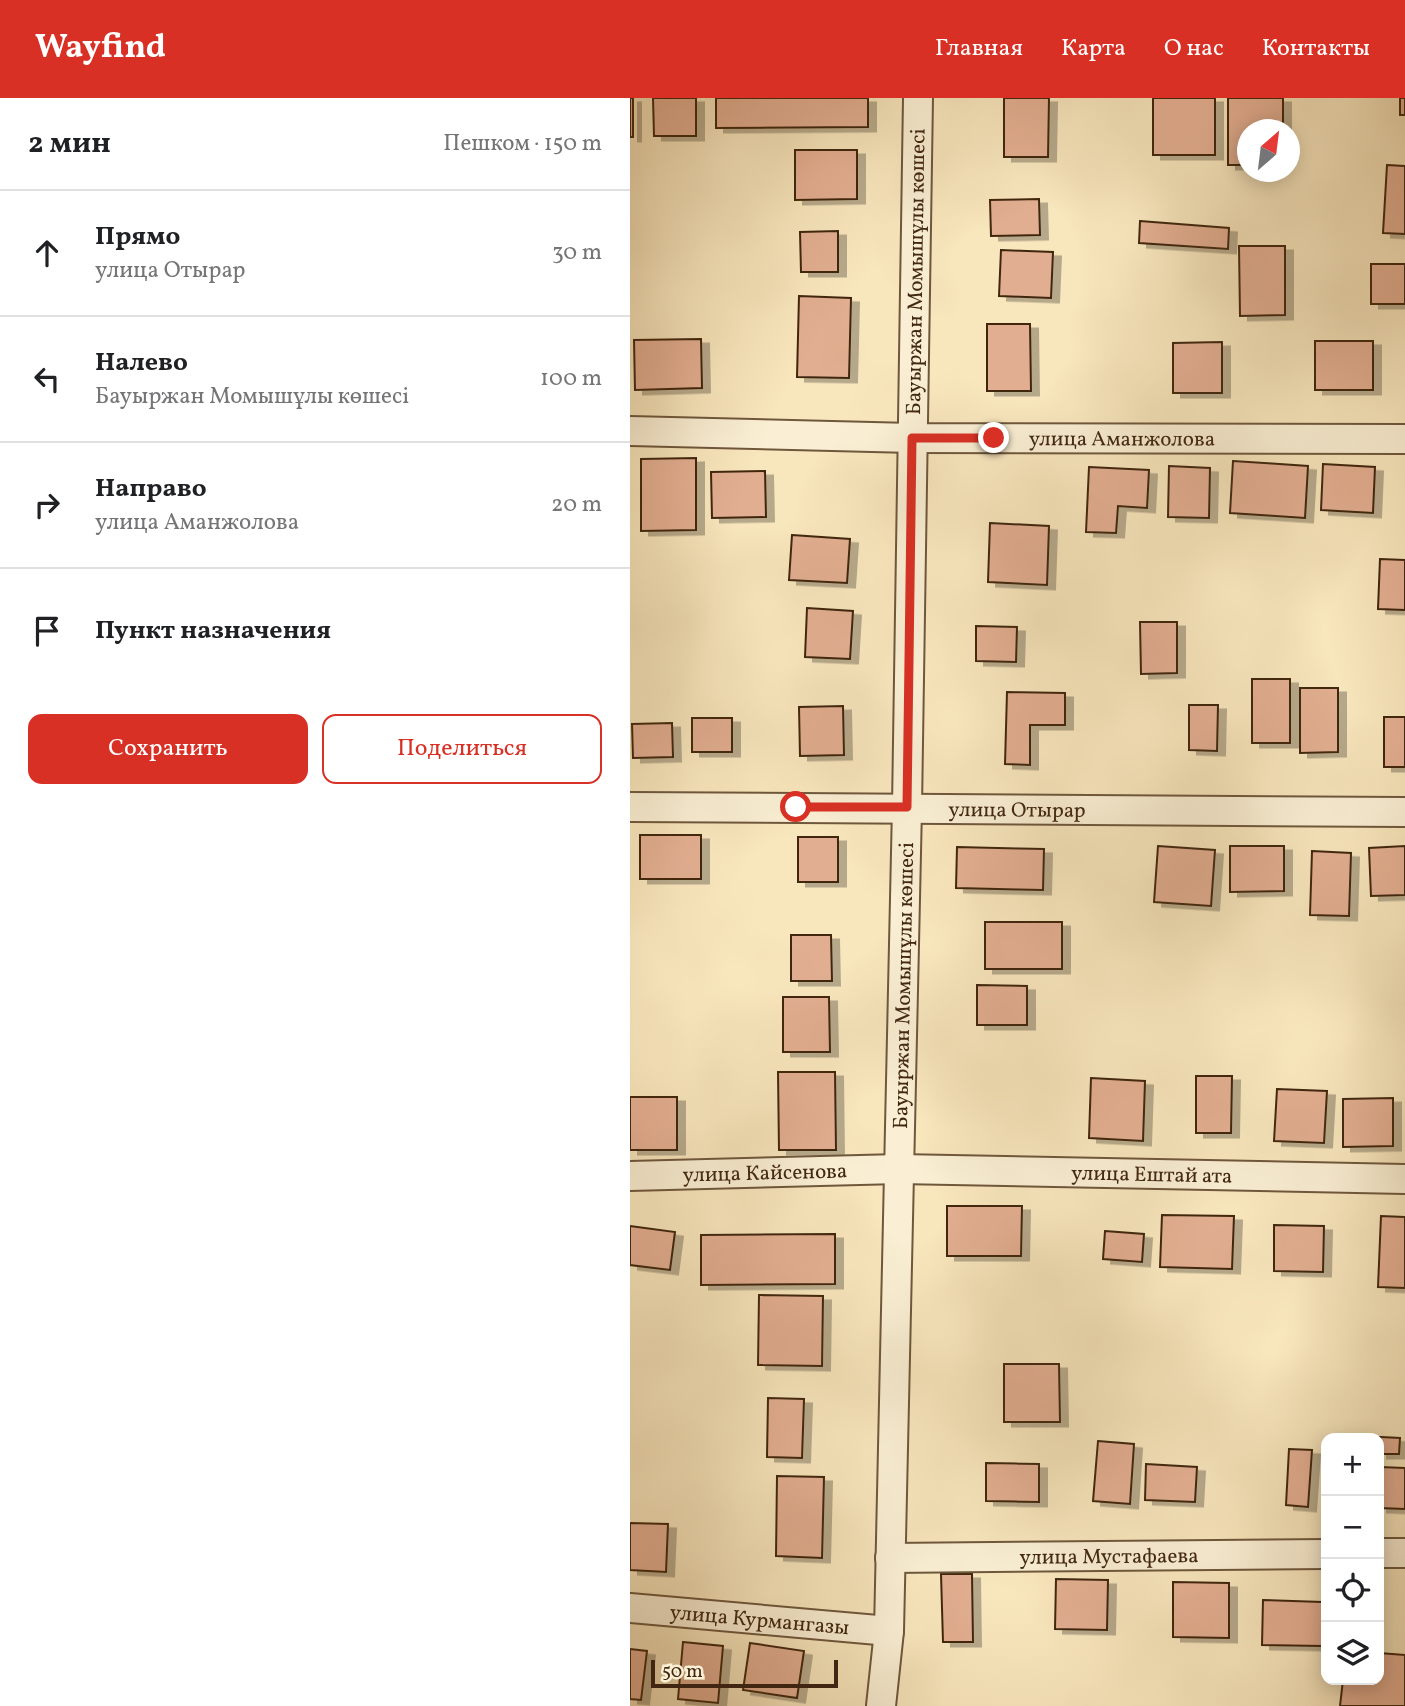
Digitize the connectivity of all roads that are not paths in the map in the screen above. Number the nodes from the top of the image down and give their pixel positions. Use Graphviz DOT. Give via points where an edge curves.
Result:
graph roads {
  1 [pos="918,98"];
  2 [pos="630,431"];
  3 [pos="912,438"];
  4 [pos="1405,439"];
  5 [pos="630,807"];
  6 [pos="907,807"];
  7 [pos="1405,812"];
  8 [pos="899,1169"];
  9 [pos="630,1176"];
  10 [pos="1405,1179"];
  11 [pos="1384,1553"];
  12 [pos="1405,1553"];
  13 [pos="1321,1554"];
  14 [pos="890,1558"];
  15 [pos="630,1608"];
  16 [pos="889,1632"];
  17 [pos="881,1706"];
  1 -- 3 [label="street, Бауыржан Момышұлы көшесі"];
  2 -- 3 [label="street, улица Аманжолова"];
  3 -- 4 [label="street, улица Аманжолова"];
  3 -- 6 [label="street, Бауыржан Момышұлы көшесі"];
  5 -- 6 [label="street, улица Отырар"];
  6 -- 7 [label="street, улица Отырар"];
  6 -- 8 [label="street, Бауыржан Момышұлы көшесі"];
  8 -- 9 [label="street, улица Кайсенова"];
  8 -- 10 [label="street, улица Ештай ата"];
  8 -- 14 [label="street, Бауыржан Момышұлы көшесі"];
  11 -- 12 [label="street"];
  13 -- 14 [label="street, улица Мустафаева"];
  14 -- 16 [label="street, Бауыржан Момышұлы көшесі"];
  15 -- 16 [label="street, улица Курмангазы"];
  16 -- 17 [label="street, Бауыржан Момышұлы көшесі"];
}
